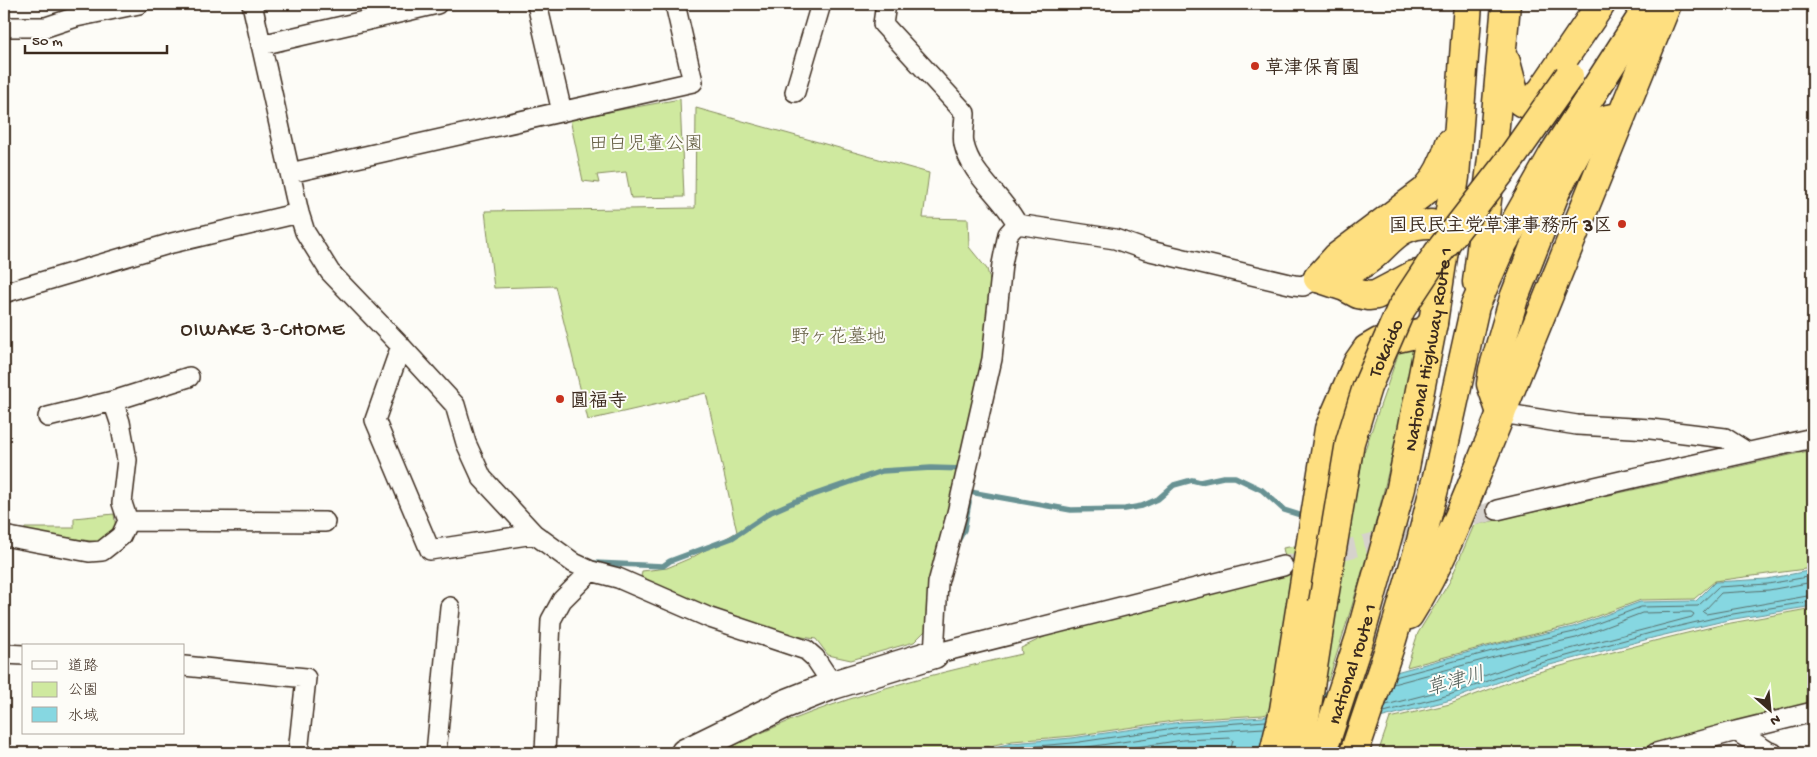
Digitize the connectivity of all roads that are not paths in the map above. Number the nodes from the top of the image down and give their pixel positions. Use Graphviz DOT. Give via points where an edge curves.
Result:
graph roads {
  1 [pos="140,4"];
  2 [pos="252,4"];
  3 [pos="437,4"];
  4 [pos="537,4"];
  5 [pos="675,4"];
  6 [pos="821,4"];
  7 [pos="886,4"];
  8 [pos="1468,4"];
  9 [pos="1506,4"];
  10 [pos="1601,4"];
  11 [pos="1617,4"];
  12 [pos="1650,4"];
  13 [pos="1667,4"];
  14 [pos="397,8"];
  15 [pos="4,26"];
  16 [pos="261,45"];
  17 [pos="1502,51"];
  18 [pos="795,92"];
  19 [pos="562,112"];
  20 [pos="1460,112"];
  21 [pos="1620,117"];
  22 [pos="290,173"];
  23 [pos="299,214"];
  24 [pos="1017,224"];
  25 [pos="1431,224"];
  26 [pos="1318,278"];
  27 [pos="1441,279"];
  28 [pos="4,293"];
  29 [pos="1475,306"];
  30 [pos="1433,323"];
  31 [pos="401,346"];
  32 [pos="189,377"];
  33 [pos="113,402"];
  34 [pos="1501,413"];
  35 [pos="48,417"];
  36 [pos="1813,438"];
  37 [pos="1747,452"];
  38 [pos="1497,510"];
  39 [pos="128,521"];
  40 [pos="325,522"];
  41 [pos="534,534"];
  42 [pos="4,536"];
  43 [pos="1283,566"];
  44 [pos="591,571"];
  45 [pos="1377,573"];
  46 [pos="450,607"];
  47 [pos="1391,643"];
  48 [pos="4,654"];
  49 [pos="934,654"];
  50 [pos="22,655"];
  51 [pos="185,666"];
  52 [pos="833,685"];
  53 [pos="1813,712"];
  54 [pos="1736,731"];
  55 [pos="298,753"];
  56 [pos="436,753"];
  57 [pos="546,753"];
  58 [pos="685,753"];
  59 [pos="1274,753"];
  60 [pos="1297,753"];
  61 [pos="1322,753"];
  62 [pos="1354,753"];
  63 [pos="1656,753"];
  64 [pos="1774,753"];
  1 -- 15 [label="street" via="76,17 46,27"];
  2 -- 16 [label="street"];
  3 -- 14 [label="street"];
  4 -- 19 [label="street"];
  5 -- 19 [label="street" via="693,82"];
  6 -- 18 [label="street"];
  7 -- 24 [label="street" via="883,24 965,113 964,143 973,165 1011,211"];
  8 -- 20 [label="highway, National Highway Route 1"];
  9 -- 17 [label="highway, National Highway Route 1"];
  10 -- 17 [label="highway" via="1543,89 1528,102 1520,101 1514,92"];
  11 -- 60 [label="highway, Tokaido, bridge" via="1507,164 1438,253 1401,309 1367,386 1350,442"];
  12 -- 29 [label="highway" via="1554,153 1501,248"];
  13 -- 21 [label="highway"];
  14 -- 16 [label="street"];
  16 -- 22 [label="street"];
  17 -- 29 [label="highway, National Highway Route 1"];
  19 -- 22 [label="street"];
  20 -- 26 [label="highway" via="1435,180 1414,200 1337,257"];
  20 -- 27 [label="highway, National Highway Route 1"];
  21 -- 34 [label="highway"];
  21 -- 34 [label="highway" via="1607,119 1592,130 1580,146 1525,255 1493,370 1491,384"];
  22 -- 23 [label="street"];
  23 -- 28 [label="street" via="172,243"];
  23 -- 31 [label="street" via="305,232 330,272"];
  24 -- 26 [label="street" via="1116,239 1146,250 1294,285 1303,286"];
  24 -- 49 [label="street" via="1008,234 992,359 938,583"];
  25 -- 26 [label="highway" via="1400,231 1366,261 1348,272"];
  26 -- 27 [label="highway" via="1368,296 1430,271"];
  27 -- 30 [label="highway, National Highway Route 1"];
  29 -- 47 [label="highway" via="1439,469"];
  30 -- 45 [label="highway, National Highway Route 1" via="1401,488"];
  30 -- 59 [label="highway" via="1424,332 1379,342 1367,349 1358,362 1329,429 1284,710"];
  31 -- 41 [label="street" via="455,405 482,478"];
  31 -- 41 [label="street" via="375,420 430,550"];
  32 -- 33 [label="street"];
  33 -- 35 [label="street"];
  33 -- 39 [label="street" via="127,460 122,503"];
  34 -- 37 [label="street" via="1577,425 1725,438"];
  34 -- 47 [label="highway" via="1442,556"];
  36 -- 37 [label="street"];
  37 -- 38 [label="street"];
  39 -- 40 [label="street"];
  39 -- 42 [label="street" via="121,536 102,551 89,552"];
  41 -- 44 [label="street" via="574,563"];
  43 -- 49 [label="street"];
  44 -- 52 [label="street" via="618,578 710,618 806,650"];
  44 -- 57 [label="street" via="562,600 551,620"];
  45 -- 61 [label="highway, national route 1"];
  46 -- 56 [label="street"];
  47 -- 62 [label="highway"];
  48 -- 50 [label="street"];
  49 -- 52 [label="street"];
  51 -- 55 [label="street" via="306,678"];
  52 -- 58 [label="street"];
  53 -- 54 [label="street"];
  54 -- 63 [label="street"];
  54 -- 64 [label="street"];
}
